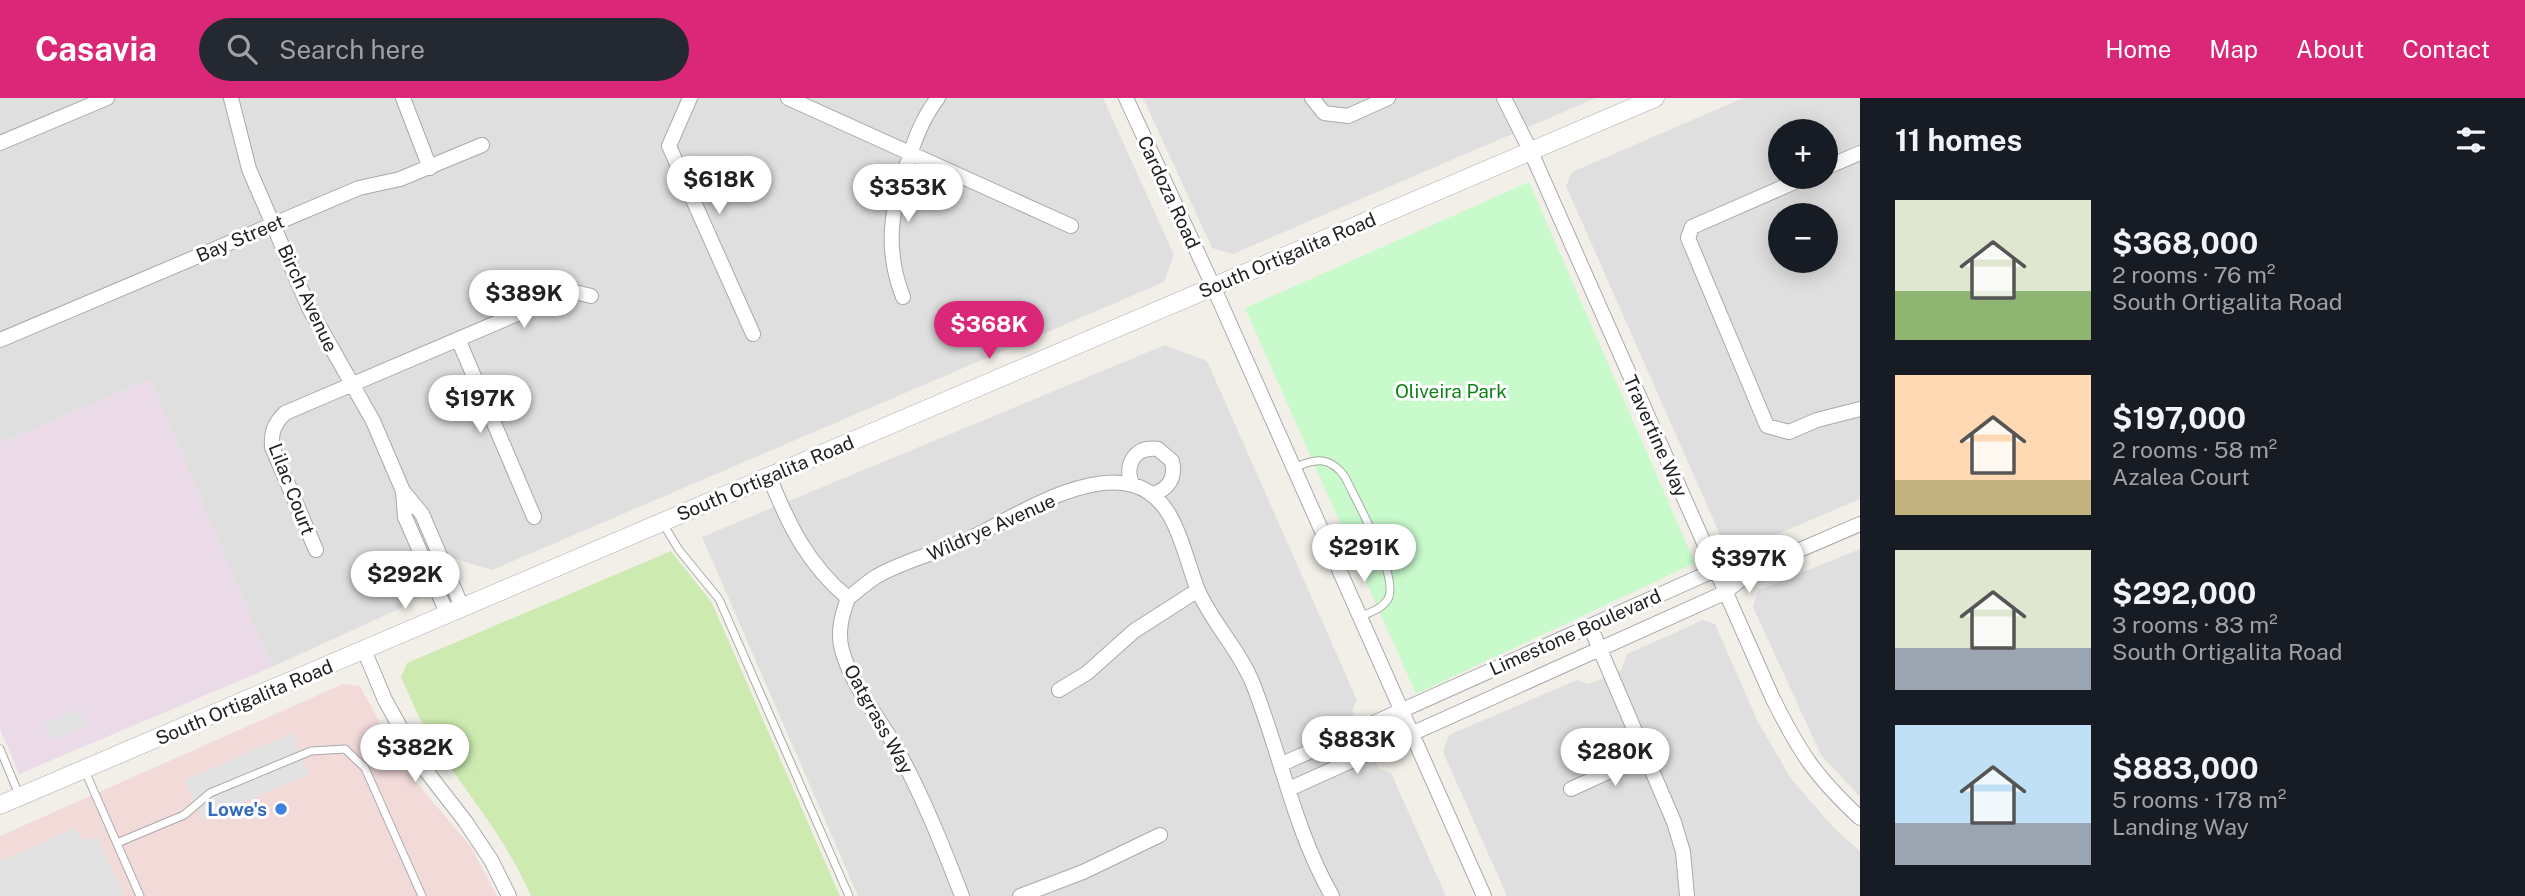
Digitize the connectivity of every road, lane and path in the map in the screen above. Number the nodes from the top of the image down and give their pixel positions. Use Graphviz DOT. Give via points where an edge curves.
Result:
graph roads {
  1 [pos="107,98"];
  2 [pos="231,98"];
  3 [pos="403,98"];
  4 [pos="690,98"];
  5 [pos="788,98"];
  6 [pos="938,98"];
  7 [pos="1126,98"];
  8 [pos="1312,98"];
  9 [pos="1388,98"];
  10 [pos="1504,98"];
  11 [pos="1655,98"];
  12 [pos="0,143"];
  13 [pos="482,145"];
  14 [pos="1531,152"];
  15 [pos="910,153"];
  16 [pos="1860,153"];
  17 [pos="1838,163"];
  18 [pos="429,168"];
  19 [pos="1779,189"];
  20 [pos="273,224"];
  21 [pos="1072,226"];
  22 [pos="1213,286"];
  23 [pos="590,296"];
  24 [pos="904,297"];
  25 [pos="753,334"];
  26 [pos="458,339"];
  27 [pos="0,340"];
  28 [pos="351,384"];
  29 [pos="1860,409"];
  30 [pos="1294,468"];
  31 [pos="769,476"];
  32 [pos="534,517"];
  33 [pos="662,522"];
  34 [pos="1860,524"];
  35 [pos="316,550"];
  36 [pos="1714,570"];
  37 [pos="1753,570"];
  38 [pos="1198,590"];
  39 [pos="1724,593"];
  40 [pos="848,598"];
  41 [pos="455,610"];
  42 [pos="1360,617"];
  43 [pos="1590,625"];
  44 [pos="1599,649"];
  45 [pos="364,650"];
  46 [pos="1059,690"];
  47 [pos="1401,710"];
  48 [pos="1410,733"];
  49 [pos="0,749"];
  50 [pos="1645,755"];
  51 [pos="1282,764"];
  52 [pos="85,771"];
  53 [pos="1289,789"];
  54 [pos="1571,789"];
  55 [pos="20,797"];
  56 [pos="0,805"];
  57 [pos="1860,818"];
  58 [pos="1160,835"];
  59 [pos="117,843"];
  60 [pos="140,896"];
  61 [pos="422,896"];
  62 [pos="509,896"];
  63 [pos="849,896"];
  64 [pos="962,896"];
  65 [pos="1020,896"];
  66 [pos="1332,896"];
  67 [pos="1484,896"];
  68 [pos="1688,896"];
  1 -- 12 [label="street"];
  2 -- 20 [label="street, Birch Avenue" via="248,169"];
  3 -- 18 [label="street"];
  4 -- 25 [label="street" via="669,146"];
  5 -- 15 [label="street"];
  6 -- 15 [label="street"];
  7 -- 22 [label="street, Cardoza Road"];
  8 -- 9 [label="street" via="1324,113 1348,116"];
  10 -- 14 [label="street, Travertine Way"];
  11 -- 14 [label="street, South Ortigalita Road"];
  13 -- 18 [label="street, Bay Street"];
  14 -- 22 [label="street, South Ortigalita Road"];
  14 -- 36 [label="street, Travertine Way"];
  15 -- 21 [label="street"];
  15 -- 24 [label="street" via="891,222 893,264"];
  16 -- 17 [label="street"];
  18 -- 20 [label="street, Bay Street" via="359,188"];
  19 -- 29 [label="street" via="1692,227 1688,238 1767,426 1788,432 1817,419"];
  20 -- 27 [label="street, Bay Street"];
  20 -- 28 [label="street, Birch Avenue" via="321,332"];
  22 -- 30 [label="street, Cardoza Road"];
  22 -- 31 [label="street, South Ortigalita Road"];
  23 -- 26 [label="street" via="570,291"];
  26 -- 28 [label="street"];
  26 -- 32 [label="street"];
  28 -- 35 [label="street, Lilac Court" via="285,413 274,428 272,447"];
  28 -- 41 [label="street, Birch Avenue" via="373,421 403,491 422,514"];
  30 -- 42 [label="street, Cardoza Road"];
  30 -- 42 [label="lane" via="1317,459 1337,466 1390,576 1389,597 1382,607"];
  31 -- 33 [label="street, South Ortigalita Road"];
  31 -- 40 [label="street" via="806,554"];
  33 -- 41 [label="street, South Ortigalita Road"];
  33 -- 63 [label="lane" via="719,599"];
  34 -- 37 [label="street, Limestone Boulevard"];
  36 -- 37 [label="street, Limestone Boulevard"];
  36 -- 39 [label="street, Travertine Way"];
  36 -- 43 [label="street, Limestone Boulevard"];
  37 -- 39 [label="street, Limestone Boulevard"];
  38 -- 40 [label="street, Wildrye Avenue" via="1175,524 1142,489 1097,484 1020,510 934,555 897,566"];
  38 -- 46 [label="street" via="1134,631 1087,673"];
  38 -- 51 [label="street" via="1252,680"];
  39 -- 44 [label="street, Limestone Boulevard"];
  39 -- 57 [label="street, Travertine Way" via="1801,755"];
  40 -- 64 [label="street, Oatgrass Way" via="840,636 848,665 921,796"];
  41 -- 45 [label="street, South Ortigalita Road"];
  42 -- 47 [label="street, Cardoza Road"];
  43 -- 44 [label="street"];
  43 -- 47 [label="street, Limestone Boulevard"];
  44 -- 48 [label="street, Limestone Boulevard"];
  44 -- 50 [label="street"];
  45 -- 52 [label="street, South Ortigalita Road"];
  45 -- 62 [label="street" via="385,701 421,763 466,821"];
  47 -- 48 [label="street, Cardoza Road"];
  47 -- 51 [label="street, Limestone Boulevard"];
  48 -- 53 [label="street, Limestone Boulevard"];
  48 -- 67 [label="street, Cardoza Road"];
  49 -- 55 [label="lane"];
  50 -- 54 [label="street"];
  50 -- 68 [label="street" via="1674,822"];
  51 -- 53 [label="street"];
  52 -- 55 [label="street, South Ortigalita Road"];
  52 -- 59 [label="lane"];
  53 -- 66 [label="street" via="1310,857"];
  55 -- 56 [label="street, South Ortigalita Road"];
  58 -- 65 [label="street"];
  59 -- 60 [label="lane"];
  59 -- 61 [label="lane" via="184,815 210,793 311,751 345,749 365,768"];
}
